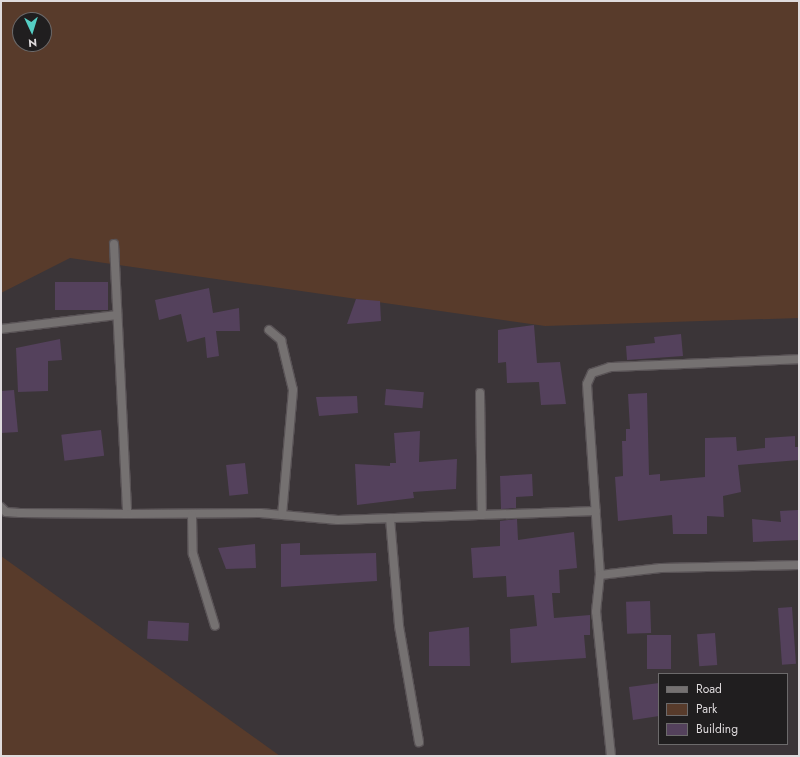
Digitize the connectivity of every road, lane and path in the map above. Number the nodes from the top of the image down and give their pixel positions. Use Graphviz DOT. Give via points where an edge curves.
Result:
graph roads {
  1 [pos="114,244"];
  2 [pos="117,315"];
  3 [pos="1,329"];
  4 [pos="269,330"];
  5 [pos="799,359"];
  6 [pos="480,393"];
  7 [pos="1,507"];
  8 [pos="596,512"];
  9 [pos="127,514"];
  10 [pos="192,515"];
  11 [pos="282,515"];
  12 [pos="482,515"];
  13 [pos="390,518"];
  14 [pos="799,566"];
  15 [pos="600,575"];
  16 [pos="215,626"];
  17 [pos="419,742"];
  18 [pos="611,756"];
  1 -- 2 [label="street"];
  2 -- 3 [label="street"];
  2 -- 9 [label="street"];
  4 -- 11 [label="street" via="281,340 293,390"];
  5 -- 8 [label="street" via="610,367 592,373 587,384"];
  6 -- 12 [label="street"];
  7 -- 9 [label="street" via="6,512 20,513"];
  8 -- 12 [label="street"];
  8 -- 15 [label="street"];
  9 -- 10 [label="street"];
  10 -- 11 [label="street"];
  10 -- 16 [label="street" via="193,554"];
  11 -- 13 [label="street" via="338,520"];
  12 -- 13 [label="street"];
  13 -- 17 [label="street" via="399,626"];
  14 -- 15 [label="street" via="661,568"];
  15 -- 18 [label="street" via="596,612"];
}
